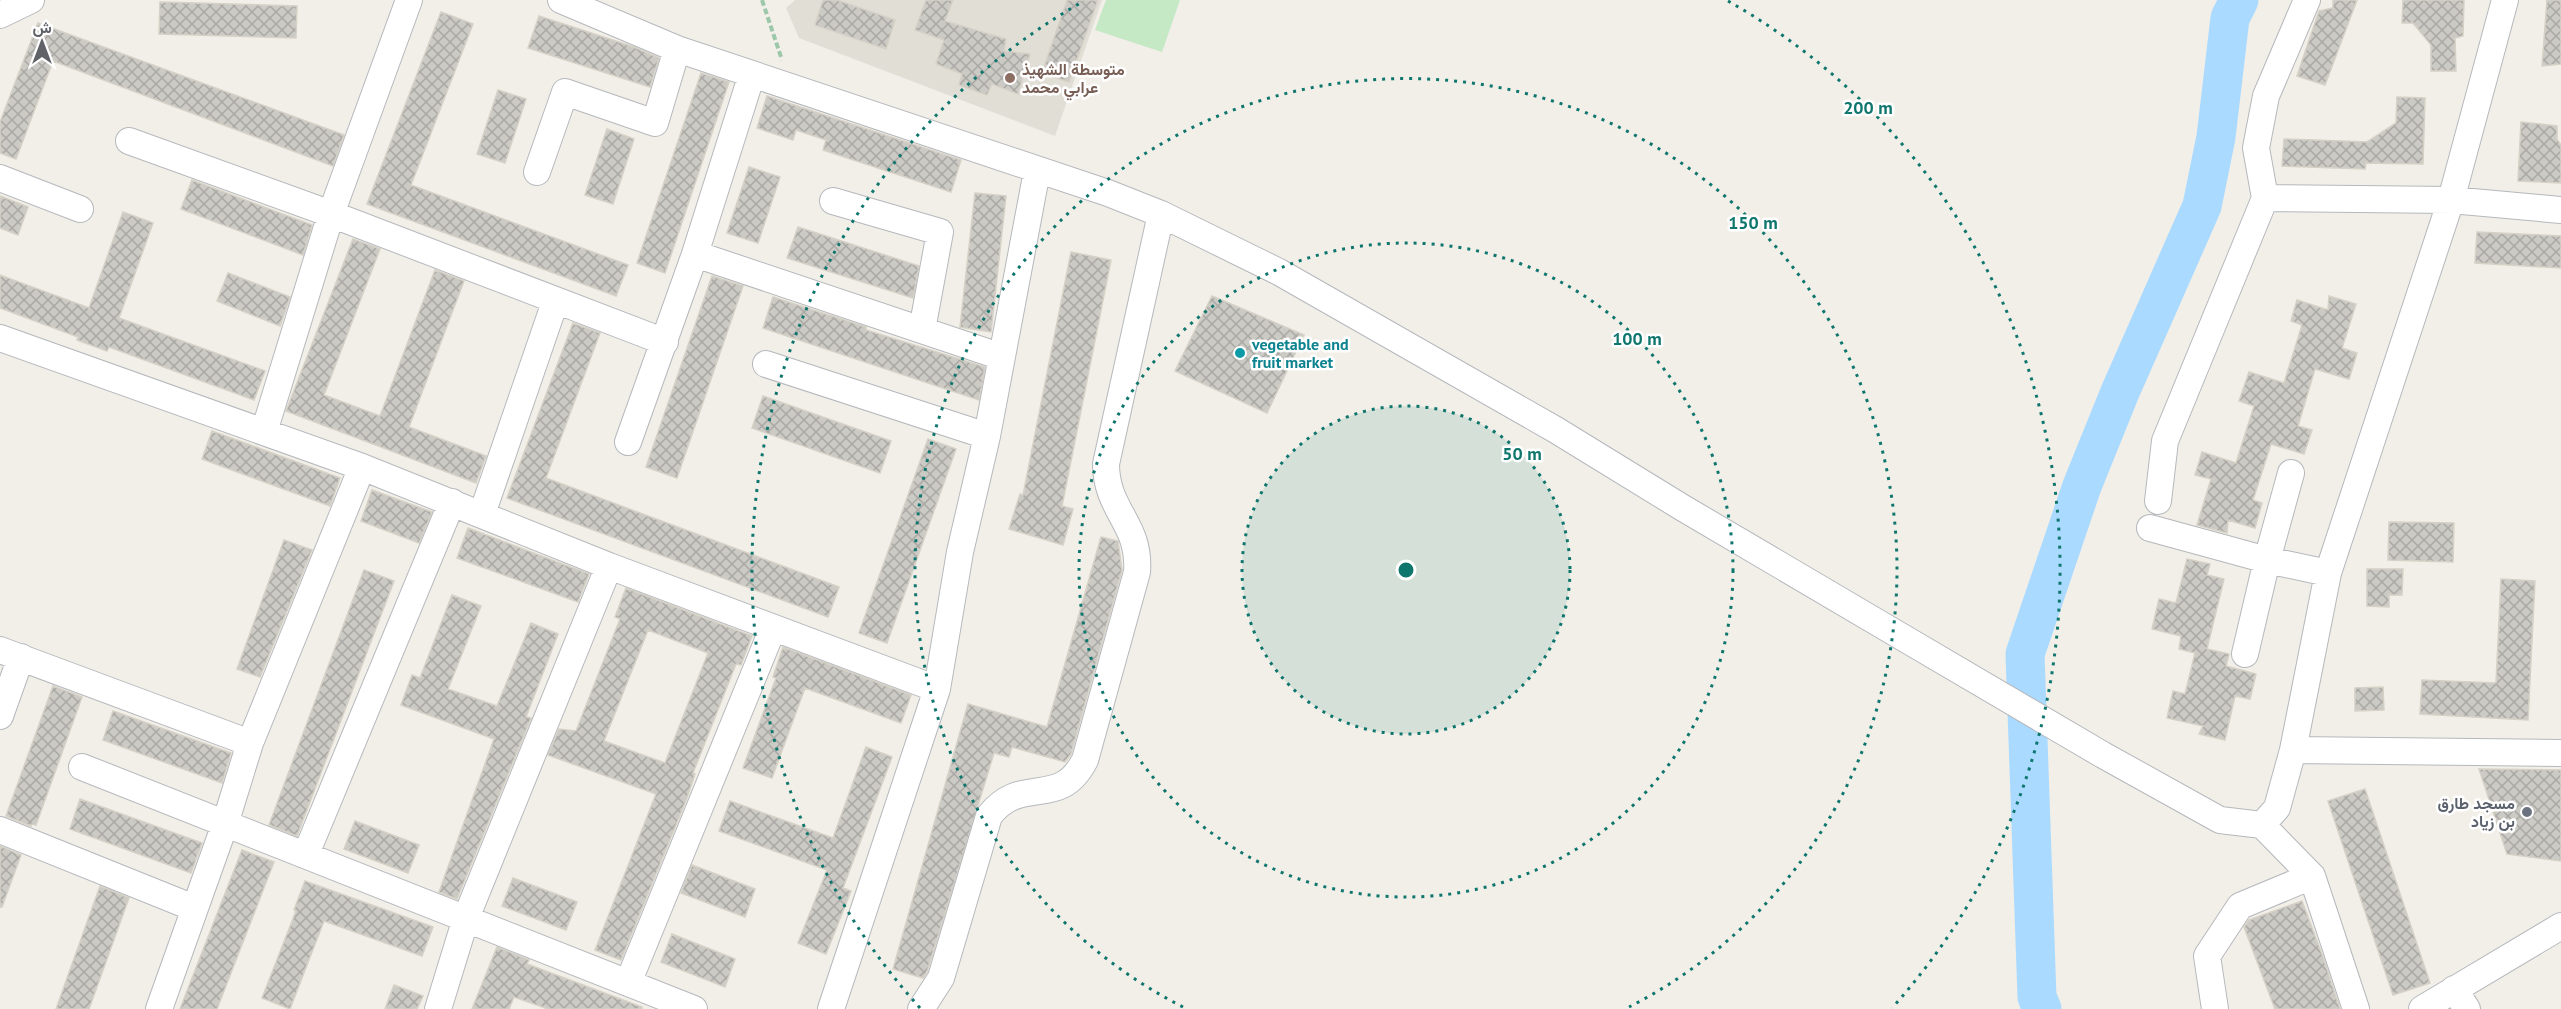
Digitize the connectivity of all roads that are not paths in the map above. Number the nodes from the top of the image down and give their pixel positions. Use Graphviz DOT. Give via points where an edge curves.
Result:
graph roads {
  1 [pos="31,0"];
  2 [pos="409,0"];
  3 [pos="561,0"];
  4 [pos="2307,0"];
  5 [pos="2505,0"];
  6 [pos="0,15"];
  7 [pos="677,49"];
  8 [pos="752,74"];
  9 [pos="129,141"];
  10 [pos="1037,171"];
  11 [pos="537,172"];
  12 [pos="0,178"];
  13 [pos="2265,198"];
  14 [pos="2451,200"];
  15 [pos="833,201"];
  16 [pos="80,209"];
  17 [pos="2561,210"];
  18 [pos="331,214"];
  19 [pos="1161,214"];
  20 [pos="696,254"];
  21 [pos="555,302"];
  22 [pos="922,330"];
  23 [pos="0,338"];
  24 [pos="665,342"];
  25 [pos="1002,357"];
  26 [pos="766,364"];
  27 [pos="264,432"];
  28 [pos="987,436"];
  29 [pos="628,442"];
  30 [pos="362,467"];
  31 [pos="2291,473"];
  32 [pos="2158,501"];
  33 [pos="452,502"];
  34 [pos="482,514"];
  35 [pos="2150,528"];
  36 [pos="2267,560"];
  37 [pos="609,566"];
  38 [pos="2328,573"];
  39 [pos="773,628"];
  40 [pos="10,653"];
  41 [pos="2245,654"];
  42 [pos="937,689"];
  43 [pos="0,716"];
  44 [pos="250,743"];
  45 [pos="2293,750"];
  46 [pos="2561,753"];
  47 [pos="82,767"];
  48 [pos="225,824"];
  49 [pos="2262,825"];
  50 [pos="0,830"];
  51 [pos="306,854"];
  52 [pos="2312,876"];
  53 [pos="194,908"];
  54 [pos="466,918"];
  55 [pos="2561,926"];
  56 [pos="628,983"];
  57 [pos="2461,999"];
  58 [pos="159,1009"];
  59 [pos="438,1009"];
  60 [pos="693,1009"];
  61 [pos="831,1009"];
  62 [pos="921,1009"];
  63 [pos="2215,1009"];
  64 [pos="2356,1009"];
  65 [pos="2422,1009"];
  1 -- 6 [label="street"];
  2 -- 18 [label="street"];
  3 -- 7 [label="street"];
  4 -- 13 [label="street" via="2266,96 2256,148"];
  5 -- 14 [label="street"];
  7 -- 8 [label="street"];
  7 -- 11 [label="street" via="655,123 565,92"];
  8 -- 10 [label="street"];
  8 -- 20 [label="street"];
  9 -- 18 [label="street"];
  10 -- 19 [label="street"];
  10 -- 25 [label="street"];
  12 -- 16 [label="street"];
  13 -- 14 [label="street"];
  13 -- 32 [label="street" via="2165,441"];
  14 -- 17 [label="street"];
  14 -- 38 [label="street"];
  15 -- 22 [label="street" via="940,231"];
  18 -- 21 [label="street"];
  18 -- 27 [label="street"];
  19 -- 49 [label="street" via="1279,272 1556,430 1914,644 2220,820"];
  19 -- 62 [label="street" via="1106,464 1112,500 1135,540 1137,572 1085,760 1080,771 1064,786 1013,795 989,816 941,978"];
  20 -- 22 [label="street"];
  20 -- 24 [label="street"];
  21 -- 24 [label="street"];
  21 -- 34 [label="street"];
  22 -- 25 [label="street"];
  23 -- 27 [label="street"];
  24 -- 29 [label="street"];
  25 -- 28 [label="street"];
  26 -- 28 [label="street"];
  27 -- 30 [label="street"];
  28 -- 42 [label="street" via="960,552"];
  30 -- 33 [label="street"];
  30 -- 44 [label="street"];
  31 -- 36 [label="street"];
  33 -- 34 [label="street"];
  33 -- 51 [label="street"];
  34 -- 37 [label="street"];
  35 -- 36 [label="street"];
  36 -- 38 [label="street"];
  36 -- 41 [label="street"];
  37 -- 39 [label="street"];
  37 -- 54 [label="street"];
  38 -- 45 [label="street"];
  39 -- 42 [label="street"];
  39 -- 56 [label="street"];
  40 -- 43 [label="street"];
  40 -- 44 [label="street"];
  42 -- 61 [label="street"];
  44 -- 48 [label="street"];
  45 -- 46 [label="street"];
  45 -- 49 [label="street" via="2277,808"];
  47 -- 48 [label="street"];
  48 -- 51 [label="street"];
  48 -- 53 [label="street"];
  49 -- 52 [label="street"];
  50 -- 53 [label="street"];
  51 -- 54 [label="street"];
  52 -- 63 [label="street" via="2240,906 2207,956"];
  52 -- 64 [label="street"];
  53 -- 58 [label="street"];
  54 -- 56 [label="street"];
  54 -- 59 [label="street"];
  55 -- 57 [label="street"];
  56 -- 60 [label="street"];
  57 -- 65 [label="street"];
}
